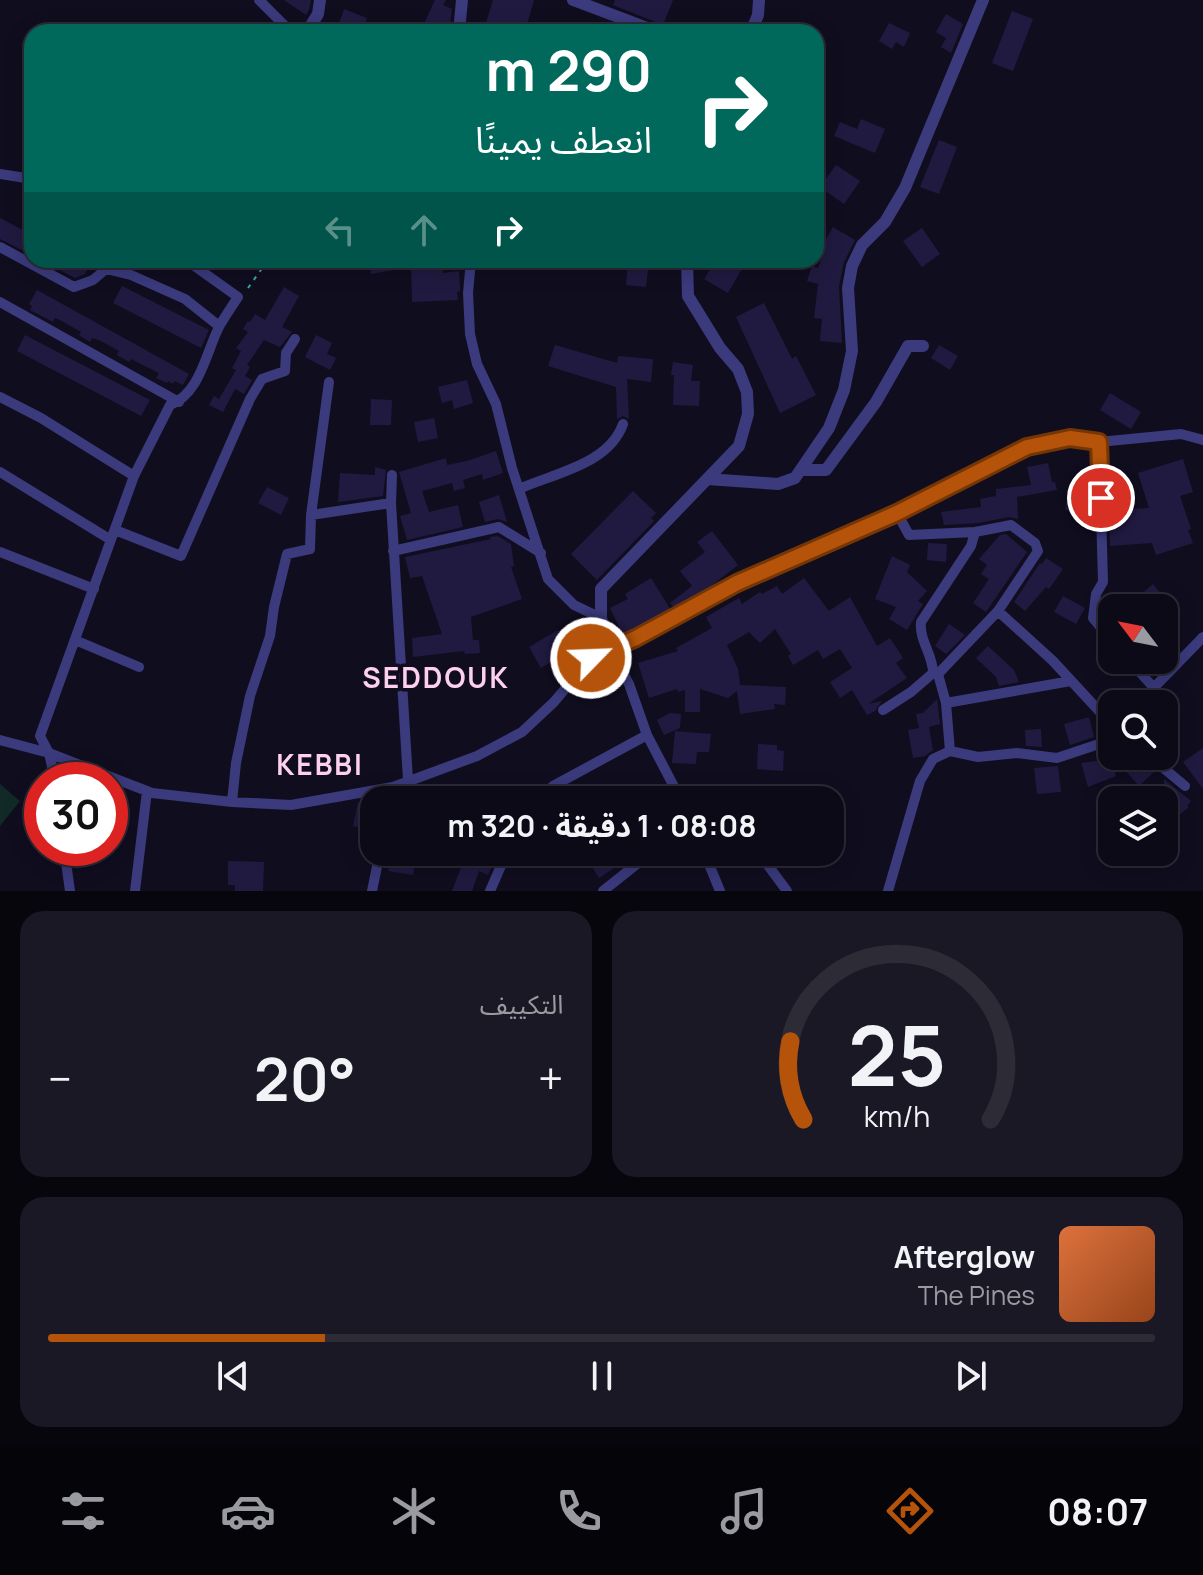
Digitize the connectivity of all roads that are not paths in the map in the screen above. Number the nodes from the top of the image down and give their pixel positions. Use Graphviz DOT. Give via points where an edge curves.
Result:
graph roads {
  1 [pos="259,0"];
  2 [pos="320,0"];
  3 [pos="462,0"];
  4 [pos="573,0"];
  5 [pos="759,0"];
  6 [pos="983,0"];
  7 [pos="283,24"];
  8 [pos="312,24"];
  9 [pos="460,24"];
  10 [pos="637,24"];
  11 [pos="754,24"];
  12 [pos="0,174"];
  13 [pos="24,178"];
  14 [pos="0,247"];
  15 [pos="24,260"];
  16 [pos="39,268"];
  17 [pos="197,268"];
  18 [pos="470,268"];
  19 [pos="687,268"];
  20 [pos="0,302"];
  21 [pos="219,326"];
  22 [pos="295,339"];
  23 [pos="923,346"];
  24 [pos="329,382"];
  25 [pos="0,397"];
  26 [pos="179,402"];
  27 [pos="623,424"];
  28 [pos="1203,440"];
  29 [pos="1099,442"];
  30 [pos="801,470"];
  31 [pos="0,472"];
  32 [pos="392,475"];
  33 [pos="134,476"];
  34 [pos="707,479"];
  35 [pos="519,489"];
  36 [pos="391,503"];
  37 [pos="897,513"];
  38 [pos="311,515"];
  39 [pos="975,532"];
  40 [pos="113,535"];
  41 [pos="393,551"];
  42 [pos="0,552"];
  43 [pos="541,553"];
  44 [pos="94,589"];
  45 [pos="998,611"];
  46 [pos="601,618"];
  47 [pos="1098,624"];
  48 [pos="75,640"];
  49 [pos="1202,640"];
  50 [pos="610,649"];
  51 [pos="139,667"];
  52 [pos="936,674"];
  53 [pos="1142,674"];
  54 [pos="1071,681"];
  55 [pos="1154,688"];
  56 [pos="946,703"];
  57 [pos="883,710"];
  58 [pos="1098,712"];
  59 [pos="647,735"];
  60 [pos="0,740"];
  61 [pos="1098,744"];
  62 [pos="950,751"];
  63 [pos="49,753"];
  64 [pos="51,762"];
  65 [pos="1166,770"];
  66 [pos="408,780"];
  67 [pos="395,786"];
  68 [pos="553,786"];
  69 [pos="674,786"];
  70 [pos="1185,786"];
  71 [pos="147,791"];
  72 [pos="360,793"];
  73 [pos="232,802"];
  74 [pos="67,866"];
  75 [pos="377,866"];
  76 [pos="501,866"];
  77 [pos="634,866"];
  78 [pos="710,866"];
  79 [pos="768,866"];
  80 [pos="70,891"];
  81 [pos="135,891"];
  82 [pos="372,891"];
  83 [pos="490,891"];
  84 [pos="603,891"];
  85 [pos="720,891"];
  86 [pos="787,891"];
  87 [pos="888,891"];
  1 -- 7 [label="street"];
  2 -- 8 [label="street"];
  3 -- 9 [label="street"];
  4 -- 10 [label="street"];
  5 -- 11 [label="street"];
  6 -- 30 [label="street" via="905,188 852,266 852,351 844,390 829,428"];
  12 -- 13 [label="street"];
  14 -- 15 [label="street"];
  16 -- 21 [label="street" via="74,287 106,269 131,275 185,299"];
  17 -- 21 [label="street" via="238,297"];
  18 -- 35 [label="street" via="470,334"];
  19 -- 34 [label="street" via="688,296 738,369 747,392 748,414 739,446"];
  20 -- 26 [label="street"];
  21 -- 26 [label="street" via="199,377"];
  22 -- 40 [label="street" via="286,353 285,371 262,379 250,399 181,556"];
  23 -- 30 [label="street" via="908,346 876,402 826,470"];
  24 -- 38 [label="street"];
  25 -- 33 [label="street"];
  26 -- 33 [label="street" via="170,405"];
  27 -- 35 [label="street" via="619,437 595,458"];
  28 -- 29 [label="street" via="1181,434"];
  29 -- 37 [label="street" via="1070,438 1027,447"];
  29 -- 47 [label="street" via="1103,582 1093,618"];
  30 -- 34 [label="street" via="778,484"];
  31 -- 40 [label="street"];
  32 -- 36 [label="street"];
  33 -- 40 [label="street"];
  34 -- 46 [label="street" via="601,589"];
  35 -- 43 [label="street"];
  36 -- 38 [label="street"];
  36 -- 41 [label="street"];
  37 -- 39 [label="street" via="909,535"];
  37 -- 50 [label="street" via="737,583"];
  38 -- 73 [label="street" via="310,549 287,554 283,566 270,636 250,696"];
  39 -- 45 [label="street" via="1011,525 1038,551"];
  39 -- 52 [label="street" via="921,622"];
  40 -- 44 [label="street"];
  41 -- 43 [label="street" via="499,527"];
  41 -- 66 [label="street"];
  42 -- 44 [label="street"];
  43 -- 46 [label="street" via="548,579 574,605"];
  44 -- 48 [label="street"];
  45 -- 52 [label="street"];
  45 -- 54 [label="street"];
  46 -- 50 [label="street"];
  48 -- 51 [label="street"];
  48 -- 63 [label="street" via="40,736"];
  49 -- 55 [label="street"];
  50 -- 59 [label="street"];
  50 -- 66 [label="street" via="591,658 522,732 477,756"];
  52 -- 56 [label="street"];
  52 -- 57 [label="street"];
  53 -- 55 [label="street"];
  54 -- 56 [label="street"];
  54 -- 58 [label="street"];
  56 -- 62 [label="street"];
  59 -- 68 [label="street"];
  59 -- 69 [label="street"];
  60 -- 63 [label="street"];
  61 -- 62 [label="street" via="1057,758 1017,753 978,757"];
  62 -- 87 [label="street" via="933,759 920,781"];
  63 -- 64 [label="street"];
  63 -- 71 [label="street"];
  65 -- 70 [label="street"];
  66 -- 67 [label="street"];
  71 -- 73 [label="street"];
  71 -- 81 [label="street"];
  72 -- 73 [label="street" via="291,805"];
  74 -- 80 [label="street"];
  75 -- 82 [label="street"];
  76 -- 83 [label="street"];
  77 -- 84 [label="street"];
  78 -- 85 [label="street"];
  79 -- 86 [label="street"];
}
